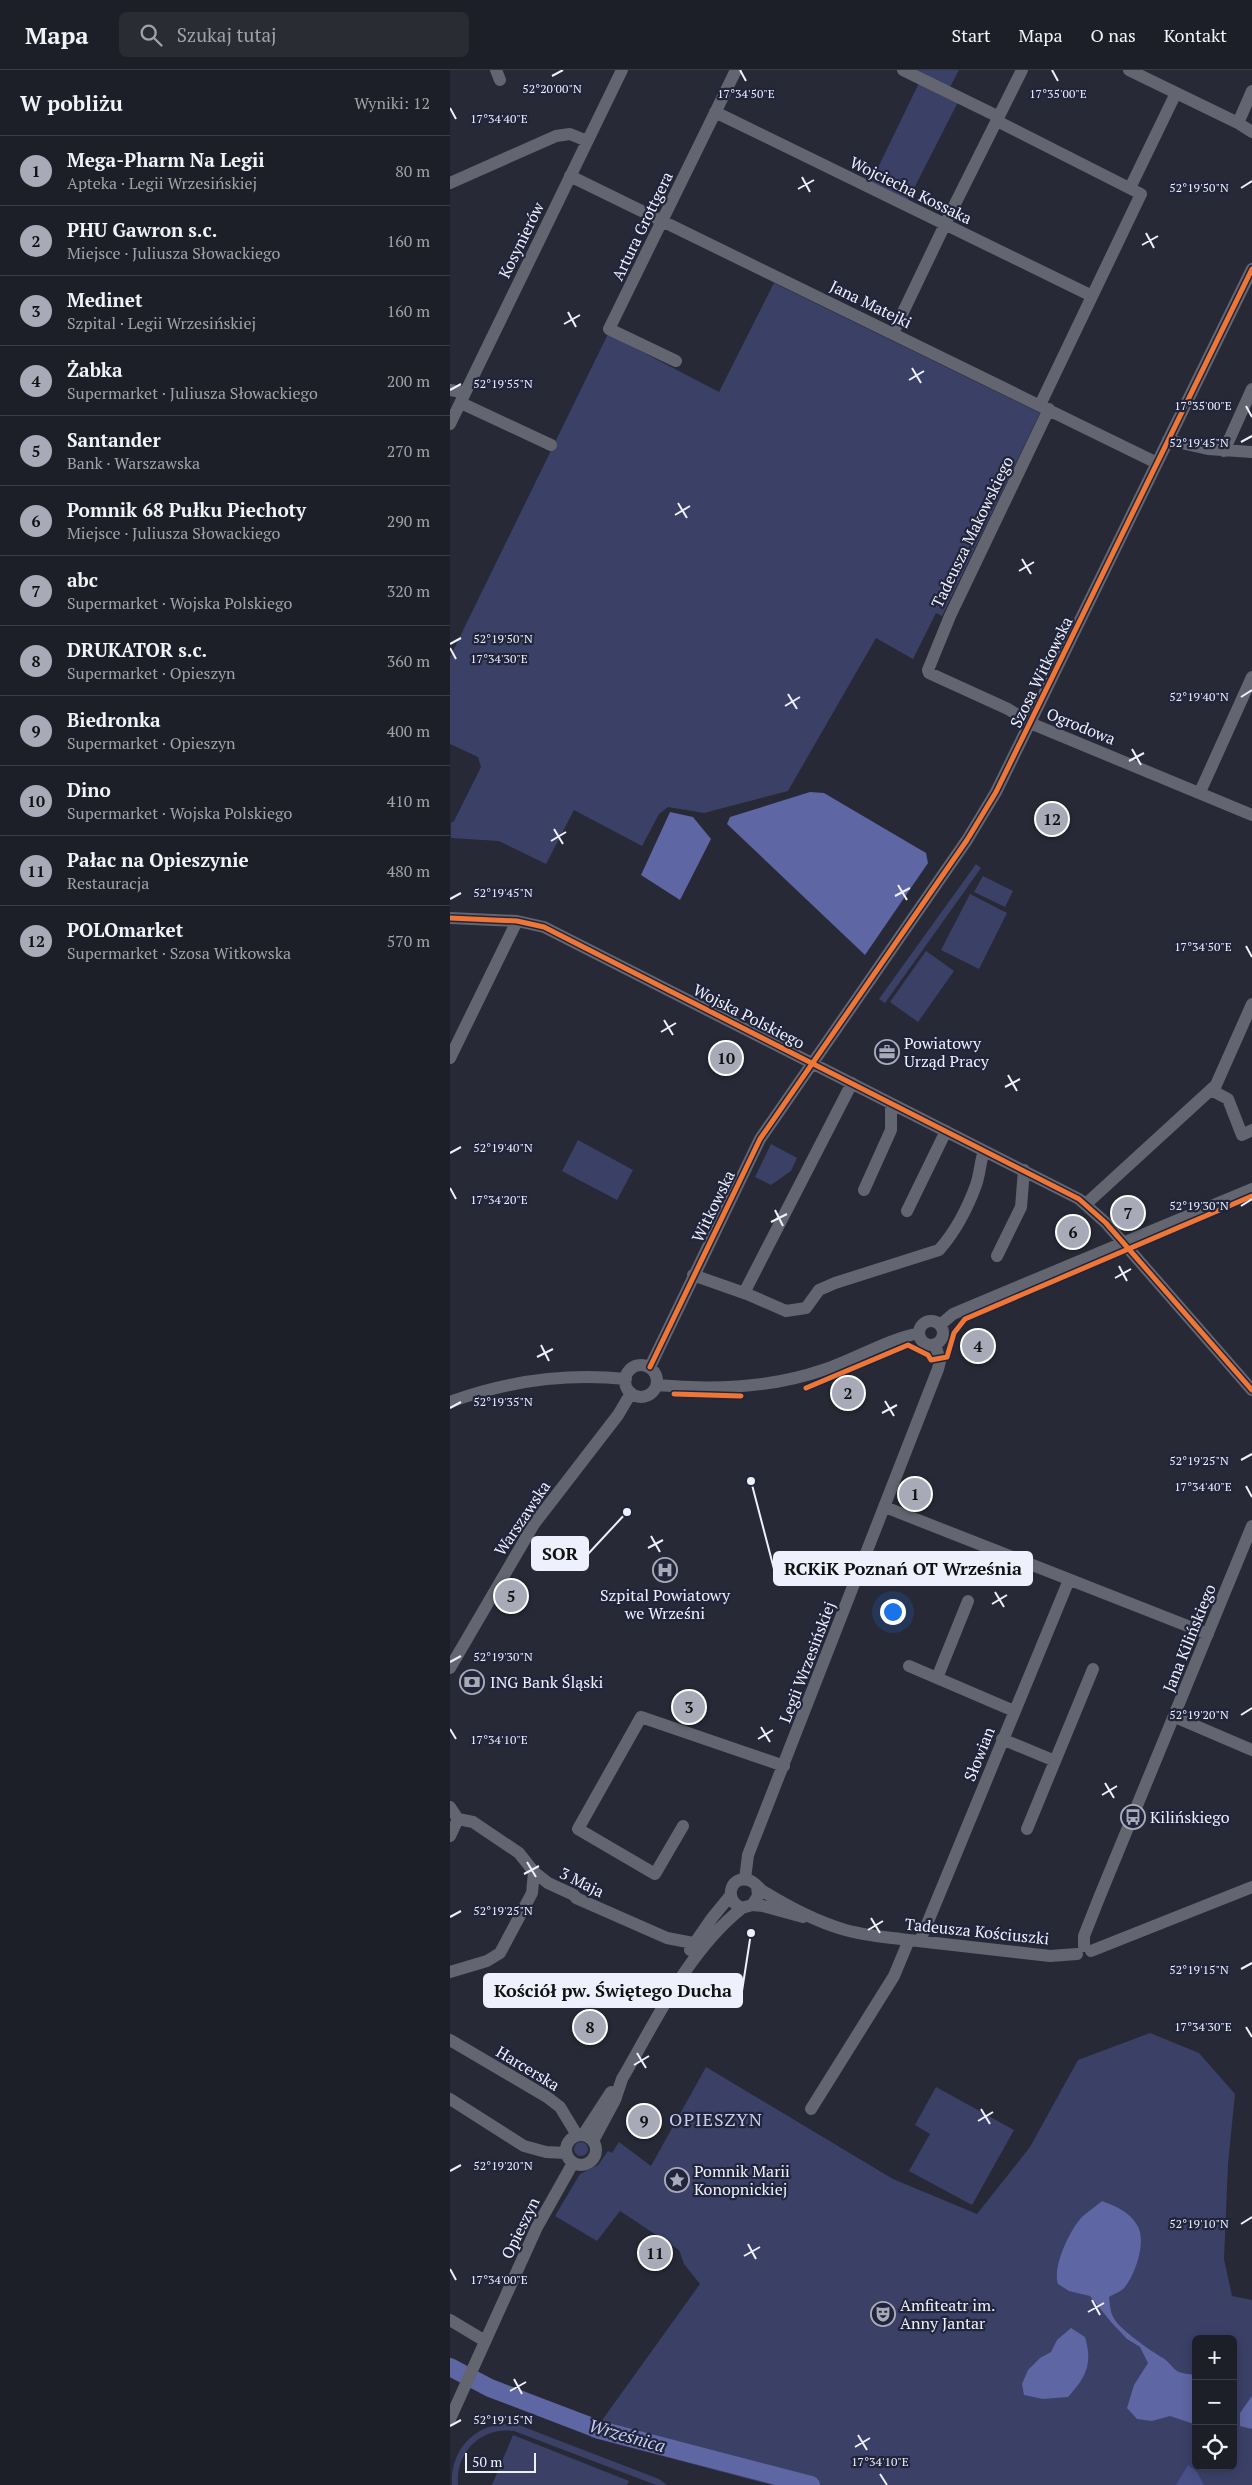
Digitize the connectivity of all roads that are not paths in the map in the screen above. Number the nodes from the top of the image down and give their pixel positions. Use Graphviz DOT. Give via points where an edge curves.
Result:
graph roads {
  1 [pos="622,70"];
  2 [pos="736,70"];
  3 [pos="904,70"];
  4 [pos="1022,70"];
  5 [pos="1129,70"];
  6 [pos="1252,91"];
  7 [pos="1176,93"];
  8 [pos="715,112"];
  9 [pos="998,119"];
  10 [pos="1238,123"];
  11 [pos="1252,132"];
  12 [pos="587,141"];
  13 [pos="570,176"];
  14 [pos="450,183"];
  15 [pos="1135,191"];
  16 [pos="662,220"];
  17 [pos="946,225"];
  18 [pos="1252,269"];
  19 [pos="1092,296"];
  20 [pos="893,333"];
  21 [pos="676,361"];
  22 [pos="1252,389"];
  23 [pos="450,390"];
  24 [pos="463,398"];
  25 [pos="1045,407"];
  26 [pos="450,424"];
  27 [pos="1168,440"];
  28 [pos="551,445"];
  29 [pos="1224,451"];
  30 [pos="1252,452"];
  31 [pos="1157,463"];
  32 [pos="928,670"];
  33 [pos="1252,677"];
  34 [pos="1030,723"];
  35 [pos="1200,792"];
  36 [pos="1252,815"];
  37 [pos="450,918"];
  38 [pos="517,921"];
  39 [pos="1252,1004"];
  40 [pos="1247,1026"];
  41 [pos="450,1058"];
  42 [pos="812,1062"];
  43 [pos="852,1083"];
  44 [pos="1211,1090"];
  45 [pos="891,1104"];
  46 [pos="1252,1130"];
  47 [pos="946,1132"];
  48 [pos="984,1151"];
  49 [pos="1024,1170"];
  50 [pos="1252,1189"];
  51 [pos="864,1190"];
  52 [pos="1086,1204"];
  53 [pos="907,1211"];
  54 [pos="1123,1242"];
  55 [pos="997,1256"];
  56 [pos="693,1275"];
  57 [pos="744,1293"];
  58 [pos="940,1324"];
  59 [pos="920,1333"];
  60 [pos="936,1344"];
  61 [pos="650,1367"];
  62 [pos="626,1379"];
  63 [pos="657,1384"];
  64 [pos="1252,1390"];
  65 [pos="631,1393"];
  66 [pos="450,1402"];
  67 [pos="885,1507"];
  68 [pos="1250,1534"];
  69 [pos="1069,1580"];
  70 [pos="968,1601"];
  71 [pos="1208,1634"];
  72 [pos="909,1666"];
  73 [pos="450,1668"];
  74 [pos="1093,1669"];
  75 [pos="937,1678"];
  76 [pos="1014,1711"];
  77 [pos="1175,1717"];
  78 [pos="1002,1739"];
  79 [pos="1252,1750"];
  80 [pos="1055,1761"];
  81 [pos="784,1766"];
  82 [pos="450,1807"];
  83 [pos="458,1819"];
  84 [pos="683,1826"];
  85 [pos="1027,1829"];
  86 [pos="450,1836"];
  87 [pos="534,1872"];
  88 [pos="745,1879"];
  89 [pos="756,1886"];
  90 [pos="1252,1887"];
  91 [pos="730,1896"];
  92 [pos="747,1906"];
  93 [pos="817,1919"];
  94 [pos="914,1941"];
  95 [pos="693,1943"];
  96 [pos="1084,1950"];
  97 [pos="450,1972"];
  98 [pos="679,1982"];
  99 [pos="450,2040"];
  100 [pos="450,2099"];
  101 [pos="811,2110"];
  102 [pos="584,2137"];
  103 [pos="569,2158"];
  104 [pos="450,2320"];
  105 [pos="485,2341"];
  106 [pos="450,2419"];
  1 -- 12 [label="street, Kosynierów"];
  2 -- 8 [label="street, Artura Grottgera"];
  3 -- 9 [label="street"];
  4 -- 9 [label="street"];
  5 -- 7 [label="street"];
  6 -- 10 [label="street"];
  7 -- 10 [label="street"];
  7 -- 15 [label="street, Tadeusza Makowskiego"];
  8 -- 16 [label="street, Artura Grottgera"];
  8 -- 17 [label="street, Wojciecha Kossaka"];
  9 -- 15 [label="street"];
  9 -- 17 [label="street"];
  10 -- 11 [label="street"];
  12 -- 13 [label="street, Kosynierów"];
  12 -- 14 [label="street" via="570,134 556,136"];
  13 -- 16 [label="street, Jana Matejki"];
  13 -- 24 [label="street, Kosynierów"];
  15 -- 19 [label="street, Tadeusza Makowskiego"];
  16 -- 20 [label="street, Jana Matejki"];
  16 -- 21 [label="street, Artura Grottgera" via="609,329"];
  17 -- 19 [label="street, Wojciecha Kossaka"];
  17 -- 20 [label="street"];
  18 -- 27 [label="street, Szosa Witkowska"];
  19 -- 25 [label="street, Tadeusza Makowskiego"];
  20 -- 25 [label="street, Jana Matejki"];
  22 -- 29 [label="street"];
  23 -- 24 [label="street"];
  24 -- 26 [label="street, Kosynierów"];
  24 -- 28 [label="street"];
  25 -- 31 [label="street, Jana Matejki"];
  25 -- 32 [label="street, Tadeusza Makowskiego"];
  27 -- 29 [label="street"];
  27 -- 31 [label="street, Szosa Witkowska"];
  29 -- 30 [label="street"];
  31 -- 34 [label="street, Szosa Witkowska"];
  32 -- 34 [label="street, Ogrodowa"];
  33 -- 35 [label="street"];
  34 -- 35 [label="street, Ogrodowa"];
  34 -- 42 [label="street, Szosa Witkowska" via="996,792 967,840"];
  35 -- 36 [label="street, Ogrodowa"];
  37 -- 38 [label="street, Wojska Polskiego"];
  38 -- 41 [label="street"];
  38 -- 42 [label="street, Wojska Polskiego" via="544,927"];
  39 -- 40 [label="street"];
  40 -- 44 [label="street"];
  42 -- 43 [label="street, Wojska Polskiego"];
  42 -- 56 [label="street, Witkowska" via="760,1139"];
  43 -- 45 [label="street, Wojska Polskiego"];
  43 -- 57 [label="street"];
  44 -- 46 [label="street" via="1228,1099 1242,1135"];
  44 -- 52 [label="street"];
  45 -- 47 [label="street, Wojska Polskiego"];
  45 -- 51 [label="street" via="891,1130"];
  47 -- 48 [label="street, Wojska Polskiego"];
  47 -- 53 [label="street"];
  48 -- 49 [label="street, Wojska Polskiego"];
  48 -- 57 [label="street" via="975,1187 950,1237 939,1250 835,1283 819,1290 806,1308 797,1311 786,1311"];
  49 -- 52 [label="street, Wojska Polskiego"];
  49 -- 55 [label="street" via="1021,1207"];
  50 -- 54 [label="street"];
  52 -- 54 [label="street, Wojska Polskiego"];
  54 -- 58 [label="street" via="953,1314"];
  54 -- 64 [label="street, Wojska Polskiego"];
  56 -- 57 [label="street"];
  56 -- 61 [label="street, Witkowska"];
  58 -- 59 [label="street" via="927,1322 921,1326"];
  58 -- 60 [label="street" via="943,1336"];
  59 -- 60 [label="street" via="924,1343"];
  59 -- 63 [label="street" via="792,1379 750,1385"];
  60 -- 67 [label="street, Legii Wrzesińskiej" via="940,1361 938,1369"];
  61 -- 62 [label="street" via="634,1367"];
  61 -- 63 [label="street"];
  62 -- 65 [label="street"];
  62 -- 66 [label="street" via="530,1380"];
  63 -- 65 [label="street" via="647,1396"];
  65 -- 73 [label="street, Warszawska" via="618,1415 534,1524"];
  67 -- 69 [label="street"];
  67 -- 81 [label="street, Legii Wrzesińskiej"];
  68 -- 71 [label="street, Jana Kilińskiego"];
  69 -- 71 [label="street"];
  69 -- 76 [label="street, Słowian"];
  70 -- 75 [label="street"];
  71 -- 77 [label="street, Jana Kilińskiego"];
  72 -- 75 [label="street"];
  74 -- 80 [label="street"];
  75 -- 76 [label="street"];
  76 -- 78 [label="street, Słowian"];
  77 -- 79 [label="street"];
  77 -- 96 [label="street, Jana Kilińskiego" via="1084,1936"];
  78 -- 80 [label="street"];
  78 -- 94 [label="street, Słowian"];
  80 -- 85 [label="street"];
  81 -- 84 [label="street" via="641,1717 578,1829 655,1874"];
  81 -- 88 [label="street, Legii Wrzesińskiej" via="748,1855"];
  82 -- 83 [label="street"];
  83 -- 86 [label="street"];
  83 -- 87 [label="street, 3 Maja" via="473,1822 502,1841 527,1860"];
  87 -- 95 [label="street, 3 Maja" via="576,1898 667,1938"];
  87 -- 97 [label="street" via="532,1893 500,1953 487,1961"];
  88 -- 89 [label="street"];
  88 -- 91 [label="street" via="733,1885"];
  89 -- 92 [label="street" via="758,1896"];
  89 -- 93 [label="street, Tadeusza Kościuszki"];
  90 -- 96 [label="street, Tadeusza Kościuszki"];
  91 -- 92 [label="street" via="733,1902"];
  91 -- 95 [label="street"];
  92 -- 93 [label="street, Tadeusza Kościuszki"];
  92 -- 98 [label="street" via="726,1920 691,1962"];
  93 -- 94 [label="street, Tadeusza Kościuszki" via="860,1934"];
  94 -- 96 [label="street, Tadeusza Kościuszki" via="1050,1956"];
  94 -- 101 [label="street, Słowian"];
  95 -- 98 [label="street"];
  98 -- 102 [label="street" via="622,2079 615,2100"];
  99 -- 102 [label="street, Harcerska" via="560,2107"];
  100 -- 103 [label="street" via="524,2146"];
  102 -- 103 [label="street" via="568,2142"];
  102 -- 103 [label="street" via="596,2153 593,2158 584,2165"];
  103 -- 105 [label="street, Opieszyn"];
  104 -- 105 [label="street"];
  105 -- 106 [label="street, Opieszyn"];
}
